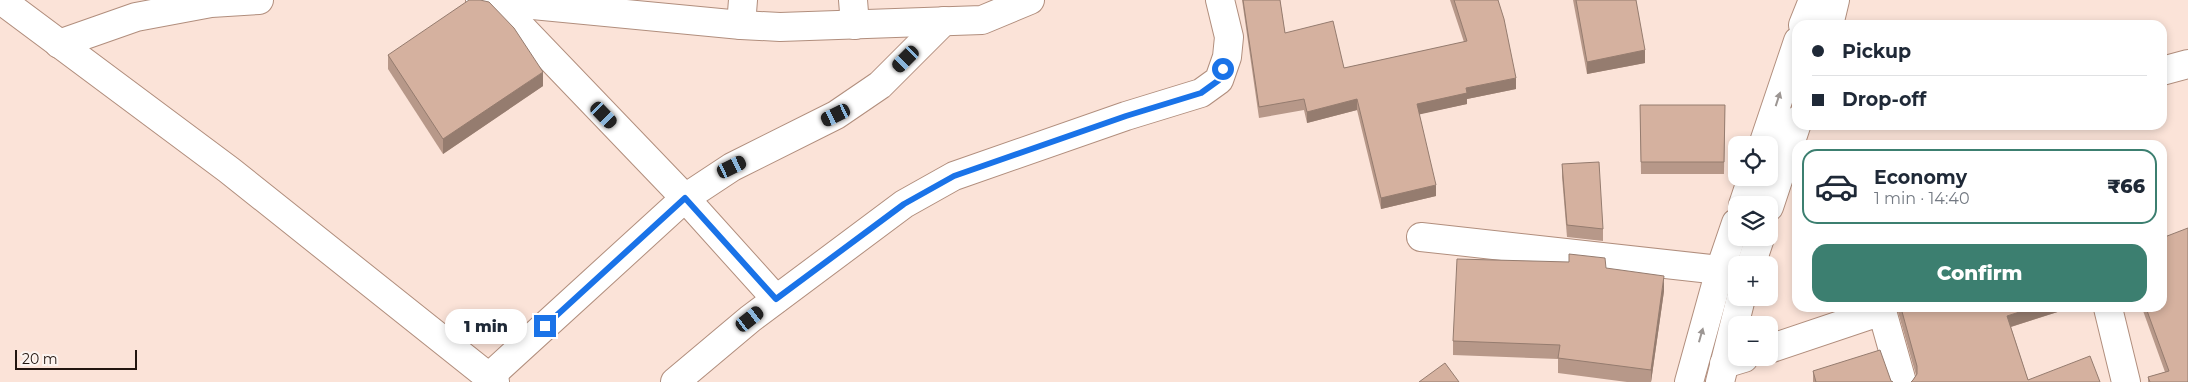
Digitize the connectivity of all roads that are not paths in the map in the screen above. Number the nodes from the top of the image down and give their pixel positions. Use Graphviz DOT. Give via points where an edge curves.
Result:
graph roads {
  1 [pos="1,0"];
  2 [pos="260,0"];
  3 [pos="480,0"];
  4 [pos="1030,0"];
  5 [pos="1220,0"];
  6 [pos="1813,0"];
  7 [pos="1835,0"];
  8 [pos="496,1"];
  9 [pos="628,7"];
  10 [pos="982,10"];
  11 [pos="854,12"];
  12 [pos="742,13"];
  13 [pos="1805,20"];
  14 [pos="1830,20"];
  15 [pos="944,21"];
  16 [pos="60,44"];
  17 [pos="1792,59"];
  18 [pos="2188,64"];
  19 [pos="2167,70"];
  20 [pos="1795,130"];
  21 [pos="1766,136"];
  22 [pos="1773,196"];
  23 [pos="685,198"];
  24 [pos="1421,237"];
  25 [pos="1728,246"];
  26 [pos="1720,270"];
  27 [pos="776,299"];
  28 [pos="1740,306"];
  29 [pos="1879,312"];
  30 [pos="1889,312"];
  31 [pos="2109,312"];
  32 [pos="1778,346"];
  33 [pos="1730,368"];
  34 [pos="492,380"];
  35 [pos="675,382"];
  36 [pos="1689,382"];
  37 [pos="1902,382"];
  38 [pos="2126,382"];
  1 -- 16 [label="street"];
  2 -- 16 [label="street" via="211,3 136,17"];
  3 -- 8 [label="street"];
  4 -- 10 [label="street"];
  5 -- 27 [label="street" via="1228,37 1228,57 1219,80 1201,93 954,176 904,204"];
  6 -- 13 [label="street"];
  7 -- 14 [label="street"];
  8 -- 9 [label="street"];
  8 -- 23 [label="street"];
  9 -- 12 [label="street"];
  10 -- 15 [label="street"];
  11 -- 12 [label="street"];
  11 -- 15 [label="street"];
  15 -- 23 [label="street" via="880,85 836,115 732,167"];
  16 -- 34 [label="street" via="229,170"];
  21 -- 17 [label="street, one-way"];
  18 -- 19 [label="street"];
  20 -- 22 [label="street"];
  23 -- 27 [label="street"];
  23 -- 34 [label="street"];
  24 -- 26 [label="street"];
  25 -- 26 [label="street"];
  36 -- 26 [label="street, one-way"];
  27 -- 35 [label="street"];
  28 -- 33 [label="street"];
  29 -- 32 [label="street"];
  30 -- 37 [label="street"];
  31 -- 38 [label="street"];
}
